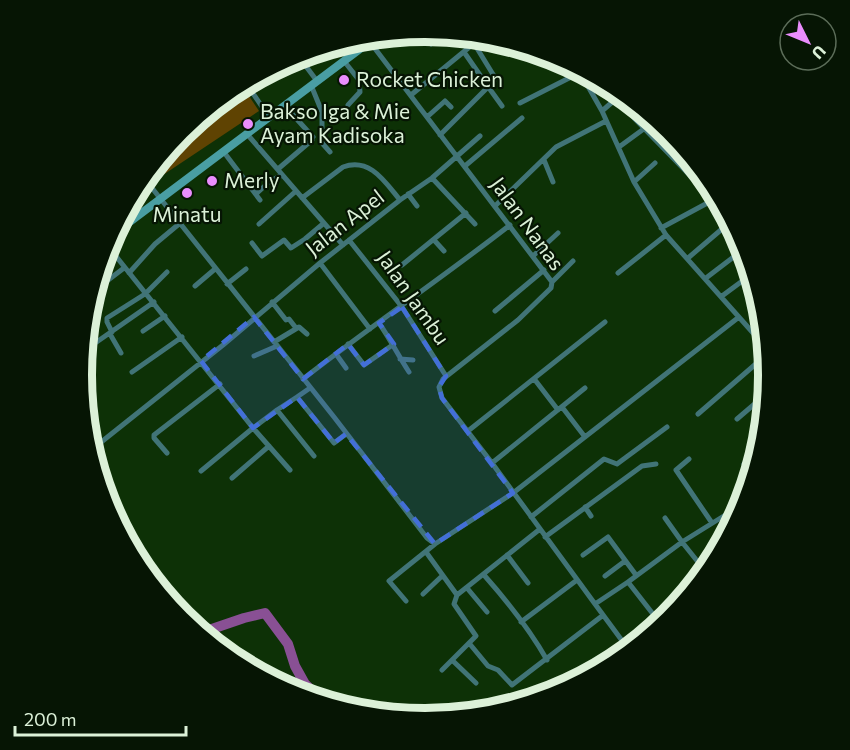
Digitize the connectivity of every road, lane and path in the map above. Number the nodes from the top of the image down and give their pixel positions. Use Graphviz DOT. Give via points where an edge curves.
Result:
graph roads {
  1 [pos="471,45"];
  2 [pos="372,46"];
  3 [pos="476,46"];
  4 [pos="363,48"];
  5 [pos="464,52"];
  6 [pos="344,61"];
  7 [pos="304,65"];
  8 [pos="573,77"];
  9 [pos="482,78"];
  10 [pos="314,83"];
  11 [pos="586,84"];
  12 [pos="489,88"];
  13 [pos="252,91"];
  14 [pos="411,95"];
  15 [pos="614,101"];
  16 [pos="520,103"];
  17 [pos="285,105"];
  18 [pos="348,105"];
  19 [pos="502,106"];
  20 [pos="451,107"];
  21 [pos="602,111"];
  22 [pos="269,117"];
  23 [pos="427,117"];
  24 [pos="635,117"];
  25 [pos="522,118"];
  26 [pos="606,121"];
  27 [pos="645,128"];
  28 [pos="247,134"];
  29 [pos="440,135"];
  30 [pos="480,136"];
  31 [pos="618,147"];
  32 [pos="223,151"];
  33 [pos="330,152"];
  34 [pos="671,155"];
  35 [pos="457,156"];
  36 [pos="544,160"];
  37 [pos="655,163"];
  38 [pos="465,166"];
  39 [pos="278,170"];
  40 [pos="282,175"];
  41 [pos="432,178"];
  42 [pos="695,180"];
  43 [pos="554,182"];
  44 [pos="634,182"];
  45 [pos="150,187"];
  46 [pos="296,191"];
  47 [pos="256,194"];
  48 [pos="408,194"];
  49 [pos="302,198"];
  50 [pos="159,199"];
  51 [pos="260,200"];
  52 [pos="400,200"];
  53 [pos="709,201"];
  54 [pos="417,206"];
  55 [pos="495,206"];
  56 [pos="466,213"];
  57 [pos="130,221"];
  58 [pos="324,223"];
  59 [pos="179,224"];
  60 [pos="259,224"];
  61 [pos="475,224"];
  62 [pos="510,225"];
  63 [pos="662,228"];
  64 [pos="724,228"];
  65 [pos="558,233"];
  66 [pos="666,235"];
  67 [pos="349,240"];
  68 [pos="434,240"];
  69 [pos="252,243"];
  70 [pos="343,245"];
  71 [pos="444,251"];
  72 [pos="114,255"];
  73 [pos="736,255"];
  74 [pos="533,256"];
  75 [pos="688,258"];
  76 [pos="573,261"];
  77 [pos="320,263"];
  78 [pos="402,265"];
  79 [pos="124,268"];
  80 [pos="215,269"];
  81 [pos="246,269"];
  82 [pos="544,270"];
  83 [pos="167,272"];
  84 [pos="129,273"];
  85 [pos="618,273"];
  86 [pos="706,278"];
  87 [pos="744,280"];
  88 [pos="105,282"];
  89 [pos="552,282"];
  90 [pos="227,284"];
  91 [pos="195,286"];
  92 [pos="145,294"];
  93 [pos="722,296"];
  94 [pos="154,302"];
  95 [pos="272,302"];
  96 [pos="402,307"];
  97 [pos="495,311"];
  98 [pos="165,316"];
  99 [pos="254,317"];
  100 [pos="740,317"];
  101 [pos="605,322"];
  102 [pos="379,323"];
  103 [pos="296,328"];
  104 [pos="370,329"];
  105 [pos="143,331"];
  106 [pos="753,332"];
  107 [pos="111,333"];
  108 [pos="307,334"];
  109 [pos="755,335"];
  110 [pos="182,338"];
  111 [pos="94,344"];
  112 [pos="275,344"];
  113 [pos="348,344"];
  114 [pos="392,346"];
  115 [pos="121,353"];
  116 [pos="336,354"];
  117 [pos="254,357"];
  118 [pos="400,359"];
  119 [pos="413,360"];
  120 [pos="201,361"];
  121 [pos="757,363"];
  122 [pos="346,368"];
  123 [pos="132,372"];
  124 [pos="409,372"];
  125 [pos="446,376"];
  126 [pos="303,379"];
  127 [pos="535,380"];
  128 [pos="220,384"];
  129 [pos="310,388"];
  130 [pos="585,388"];
  131 [pos="297,397"];
  132 [pos="756,402"];
  133 [pos="560,408"];
  134 [pos="277,410"];
  135 [pos="698,414"];
  136 [pos="737,419"];
  137 [pos="253,428"];
  138 [pos="667,428"];
  139 [pos="468,431"];
  140 [pos="346,434"];
  141 [pos="585,436"];
  142 [pos="100,443"];
  143 [pos="268,446"];
  144 [pos="167,453"];
  145 [pos="314,456"];
  146 [pos="689,459"];
  147 [pos="747,462"];
  148 [pos="492,463"];
  149 [pos="656,464"];
  150 [pos="744,464"];
  151 [pos="290,470"];
  152 [pos="201,471"];
  153 [pos="232,478"];
  154 [pos="513,493"];
  155 [pos="585,507"];
  156 [pos="728,514"];
  157 [pos="591,516"];
  158 [pos="531,517"];
  159 [pos="665,518"];
  160 [pos="712,523"];
  161 [pos="540,529"];
  162 [pos="545,537"];
  163 [pos="682,542"];
  164 [pos="435,544"];
  165 [pos="426,552"];
  166 [pos="507,555"];
  167 [pos="584,555"];
  168 [pos="625,561"];
  169 [pos="699,564"];
  170 [pos="484,575"];
  171 [pos="442,576"];
  172 [pos="605,576"];
  173 [pos="636,576"];
  174 [pos="577,580"];
  175 [pos="628,582"];
  176 [pos="528,583"];
  177 [pos="467,588"];
  178 [pos="423,594"];
  179 [pos="457,595"];
  180 [pos="406,601"];
  181 [pos="595,604"];
  182 [pos="487,612"];
  183 [pos="602,616"];
  184 [pos="654,616"];
  185 [pos="521,622"];
  186 [pos="623,642"];
  187 [pos="469,643"];
  188 [pos="452,660"];
  189 [pos="548,660"];
  190 [pos="442,670"];
  191 [pos="476,683"];
  1 -- 5 [label="street"];
  2 -- 14 [label="street, Jalan Nanas"];
  3 -- 12 [label="street" via="495,78"];
  4 -- 6 [label="street"];
  5 -- 9 [label="street"];
  5 -- 14 [label="street"];
  6 -- 10 [label="street"];
  6 -- 18 [label="street" via="359,80 360,92"];
  7 -- 10 [label="street"];
  8 -- 16 [label="street"];
  10 -- 17 [label="street"];
  10 -- 33 [label="street" via="322,112 322,143"];
  11 -- 21 [label="street"];
  12 -- 19 [label="street"];
  12 -- 29 [label="street"];
  13 -- 22 [label="street"];
  14 -- 23 [label="street, Jalan Nanas"];
  15 -- 21 [label="street"];
  17 -- 22 [label="street"];
  17 -- 39 [label="street" via="313,139"];
  20 -- 23 [label="street" via="445,101"];
  21 -- 26 [label="street"];
  22 -- 28 [label="street"];
  23 -- 29 [label="street, Jalan Nanas"];
  24 -- 27 [label="street"];
  25 -- 38 [label="street"];
  26 -- 31 [label="street"];
  26 -- 36 [label="street" via="563,143"];
  27 -- 31 [label="street"];
  27 -- 34 [label="street"];
  28 -- 32 [label="street"];
  28 -- 39 [label="street"];
  29 -- 35 [label="street, Jalan Nanas"];
  30 -- 35 [label="street, Jalan Apel"];
  31 -- 44 [label="street"];
  32 -- 47 [label="street"];
  32 -- 50 [label="street"];
  34 -- 42 [label="street"];
  35 -- 38 [label="street, Jalan Nanas"];
  35 -- 41 [label="street, Jalan Apel"];
  36 -- 43 [label="street"];
  36 -- 55 [label="street"];
  37 -- 44 [label="street"];
  38 -- 55 [label="street, Jalan Nanas"];
  39 -- 40 [label="street"];
  40 -- 46 [label="street"];
  40 -- 47 [label="street"];
  41 -- 48 [label="street, Jalan Apel"];
  41 -- 56 [label="street"];
  44 -- 63 [label="street"];
  45 -- 50 [label="street"];
  46 -- 49 [label="street"];
  46 -- 60 [label="street"];
  47 -- 51 [label="street"];
  48 -- 52 [label="street, Jalan Apel"];
  48 -- 54 [label="street"];
  49 -- 52 [label="street" via="351,164 378,173"];
  49 -- 58 [label="street"];
  50 -- 57 [label="street"];
  50 -- 59 [label="street"];
  52 -- 67 [label="street, Jalan Apel"];
  53 -- 63 [label="street"];
  55 -- 62 [label="street, Jalan Nanas"];
  56 -- 61 [label="street"];
  56 -- 68 [label="street"];
  58 -- 69 [label="street" via="291,248 284,240 262,256"];
  58 -- 70 [label="street"];
  59 -- 80 [label="street"];
  59 -- 84 [label="street"];
  62 -- 74 [label="street, Jalan Nanas"];
  62 -- 96 [label="street"];
  63 -- 66 [label="street"];
  64 -- 75 [label="street"];
  65 -- 74 [label="street"];
  66 -- 75 [label="street"];
  66 -- 85 [label="street"];
  67 -- 70 [label="street, Jalan Apel"];
  67 -- 96 [label="street, Jalan Jambu"];
  68 -- 71 [label="street"];
  68 -- 78 [label="street"];
  70 -- 77 [label="street, Jalan Apel"];
  72 -- 79 [label="street"];
  73 -- 86 [label="street"];
  74 -- 82 [label="street, Jalan Nanas"];
  75 -- 86 [label="street"];
  76 -- 89 [label="street"];
  77 -- 95 [label="street, Jalan Apel"];
  77 -- 104 [label="street"];
  79 -- 84 [label="street"];
  79 -- 88 [label="street"];
  80 -- 90 [label="street"];
  80 -- 91 [label="street"];
  81 -- 90 [label="street"];
  82 -- 89 [label="street, Jalan Nanas"];
  82 -- 97 [label="street"];
  83 -- 92 [label="street"];
  84 -- 92 [label="street"];
  86 -- 93 [label="street"];
  87 -- 93 [label="street"];
  89 -- 125 [label="street, Jalan Nanas" via="551,288 518,320"];
  90 -- 99 [label="street"];
  92 -- 94 [label="street"];
  92 -- 107 [label="street" via="107,318"];
  93 -- 100 [label="street"];
  94 -- 98 [label="street"];
  94 -- 107 [label="street"];
  95 -- 99 [label="street, Jalan Apel"];
  95 -- 103 [label="street"];
  96 -- 102 [label="street"];
  96 -- 125 [label="street, Jalan Jambu"];
  98 -- 105 [label="street"];
  98 -- 110 [label="street"];
  99 -- 112 [label="street"];
  99 -- 120 [label="street, Jalan Apel"];
  100 -- 106 [label="street"];
  100 -- 141 [label="street"];
  101 -- 127 [label="street"];
  102 -- 104 [label="street"];
  102 -- 114 [label="street"];
  103 -- 108 [label="street"];
  103 -- 112 [label="street"];
  104 -- 113 [label="street"];
  106 -- 109 [label="street"];
  107 -- 111 [label="street"];
  107 -- 115 [label="street"];
  110 -- 120 [label="street"];
  110 -- 123 [label="street"];
  112 -- 117 [label="street"];
  112 -- 126 [label="street"];
  113 -- 114 [label="street" via="364,365"];
  113 -- 116 [label="street"];
  114 -- 118 [label="street"];
  116 -- 122 [label="street"];
  116 -- 126 [label="street"];
  118 -- 119 [label="street"];
  118 -- 124 [label="street"];
  120 -- 128 [label="street"];
  120 -- 142 [label="street, Jalan Apel"];
  121 -- 135 [label="street"];
  125 -- 139 [label="street" via="439,387 442,398"];
  126 -- 129 [label="street"];
  127 -- 133 [label="street"];
  127 -- 139 [label="street"];
  128 -- 137 [label="street"];
  128 -- 144 [label="street" via="154,434 153,438"];
  129 -- 131 [label="street"];
  129 -- 140 [label="street"];
  130 -- 133 [label="street"];
  131 -- 134 [label="street"];
  131 -- 140 [label="street" via="334,442"];
  132 -- 136 [label="street"];
  133 -- 141 [label="street"];
  133 -- 148 [label="street"];
  134 -- 137 [label="street"];
  134 -- 145 [label="street"];
  137 -- 143 [label="street"];
  137 -- 152 [label="street"];
  138 -- 158 [label="street" via="616,464 604,459"];
  139 -- 148 [label="street"];
  140 -- 164 [label="street"];
  141 -- 154 [label="street"];
  143 -- 151 [label="street"];
  143 -- 153 [label="street"];
  146 -- 160 [label="street" via="676,470"];
  147 -- 150 [label="street"];
  148 -- 154 [label="street"];
  149 -- 155 [label="street" via="642,466"];
  154 -- 158 [label="street"];
  154 -- 164 [label="street"];
  155 -- 157 [label="street"];
  155 -- 162 [label="street"];
  156 -- 160 [label="street"];
  158 -- 161 [label="street"];
  159 -- 163 [label="street"];
  160 -- 163 [label="street"];
  161 -- 162 [label="street"];
  161 -- 166 [label="street"];
  162 -- 174 [label="street"];
  163 -- 169 [label="street"];
  163 -- 173 [label="street"];
  164 -- 165 [label="street"];
  165 -- 171 [label="street"];
  165 -- 180 [label="street" via="390,581"];
  166 -- 170 [label="street"];
  166 -- 176 [label="street"];
  167 -- 168 [label="street" via="606,537"];
  168 -- 172 [label="street"];
  168 -- 173 [label="street"];
  170 -- 177 [label="street"];
  170 -- 185 [label="street"];
  171 -- 178 [label="street"];
  171 -- 179 [label="street"];
  173 -- 175 [label="street"];
  174 -- 181 [label="street"];
  174 -- 185 [label="street"];
  175 -- 181 [label="street"];
  175 -- 184 [label="street"];
  177 -- 179 [label="street"];
  177 -- 182 [label="street"];
  179 -- 187 [label="street" via="454,604 476,636"];
  181 -- 183 [label="street"];
  183 -- 186 [label="street"];
  183 -- 189 [label="street"];
  185 -- 189 [label="street"];
  187 -- 188 [label="street"];
  187 -- 189 [label="street" via="512,686"];
  188 -- 190 [label="street"];
  188 -- 191 [label="street"];
}
